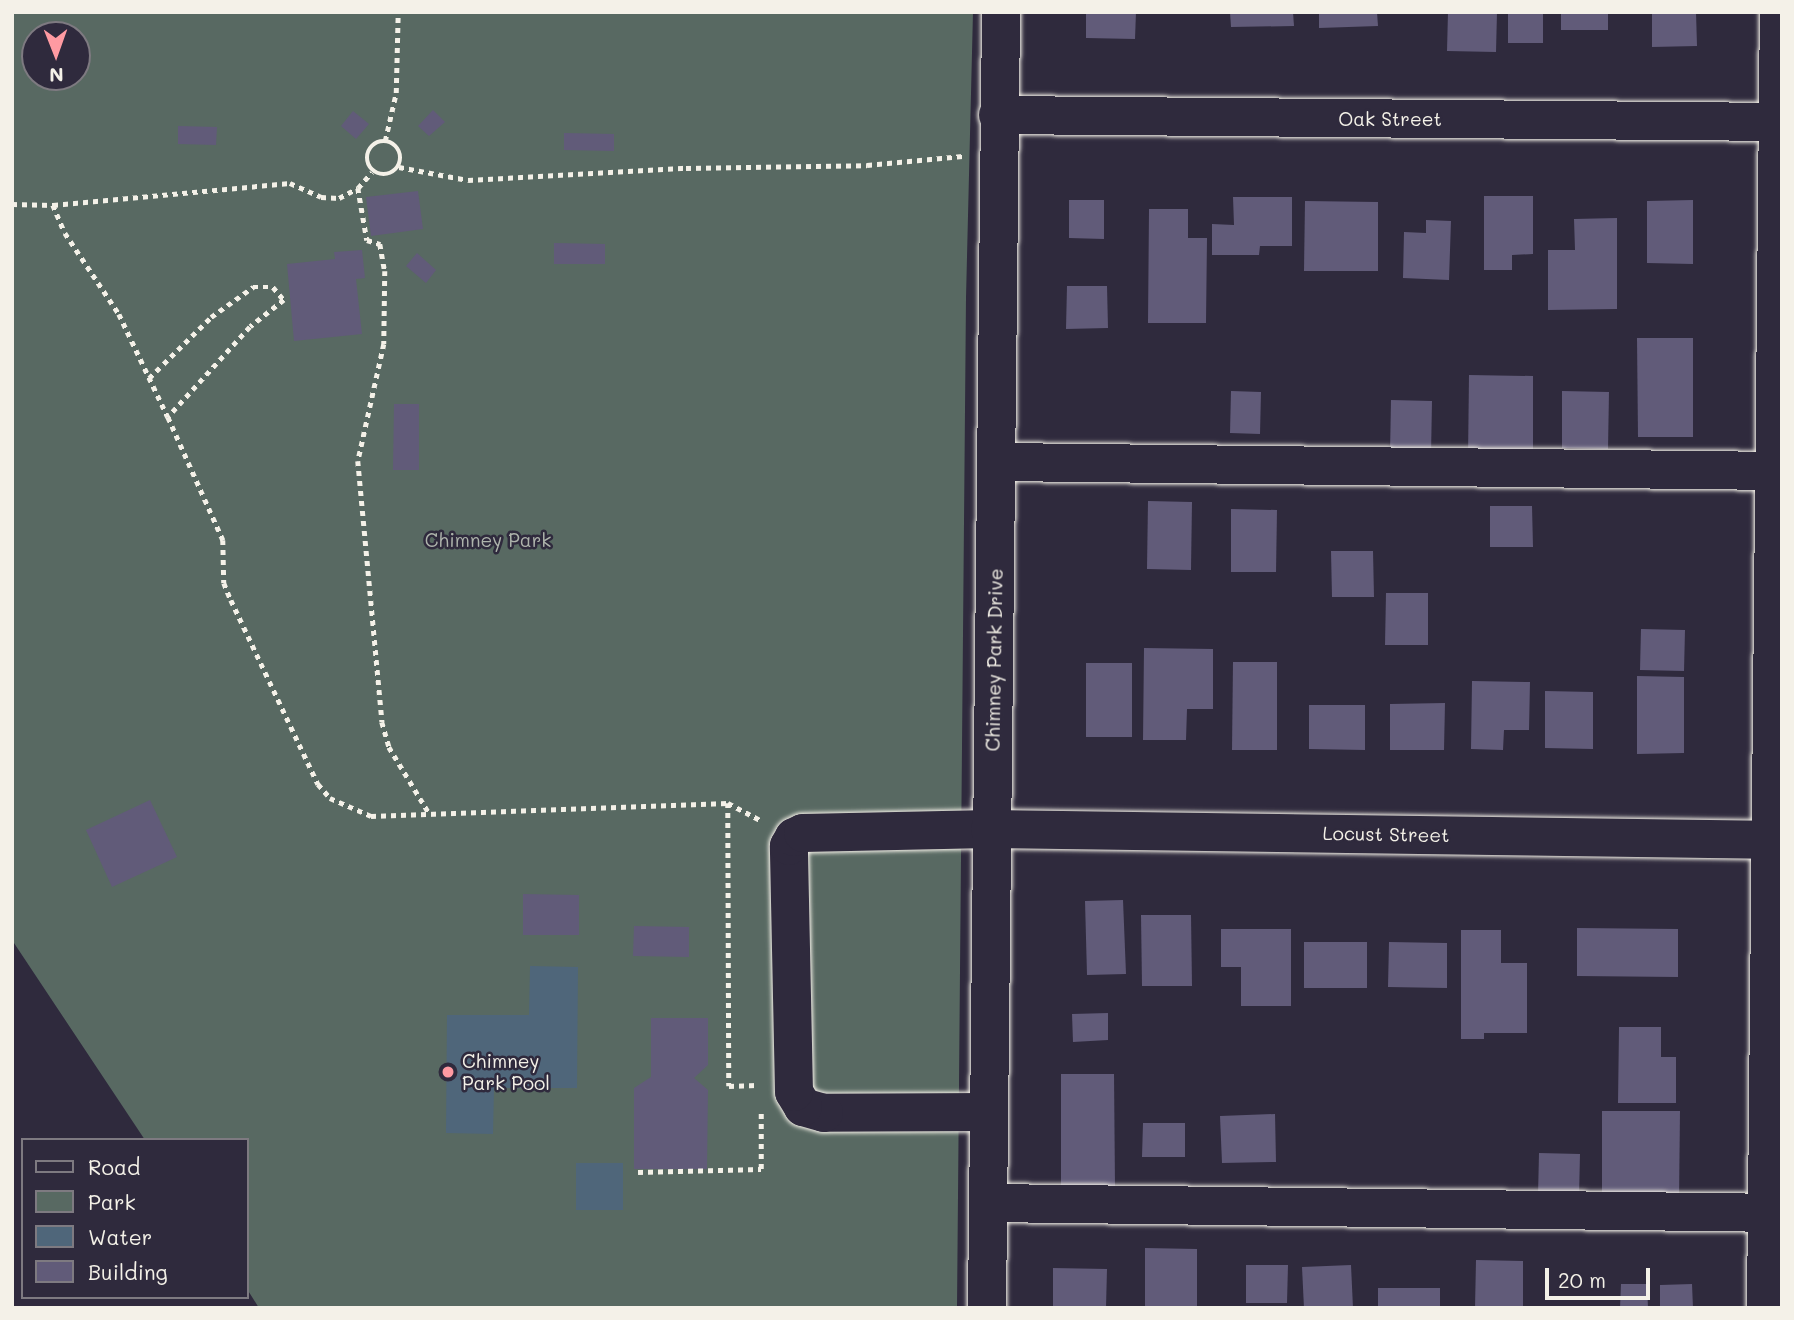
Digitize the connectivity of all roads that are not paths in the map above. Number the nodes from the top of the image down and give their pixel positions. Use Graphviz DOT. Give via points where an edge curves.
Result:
graph roads {
  1 [pos="1001,12"];
  2 [pos="1779,12"];
  3 [pos="998,116"];
  4 [pos="1780,122"];
  5 [pos="999,461"];
  6 [pos="1777,471"];
  7 [pos="989,829"];
  8 [pos="1776,840"];
  9 [pos="988,1112"];
  10 [pos="989,1203"];
  11 [pos="1774,1213"];
  12 [pos="987,1308"];
  13 [pos="1766,1308"];
  1 -- 3 [label="street, Chimney Park Drive"];
  2 -- 4 [label="street"];
  3 -- 4 [label="street, Oak Street"];
  3 -- 5 [label="street, Chimney Park Drive"];
  4 -- 6 [label="street"];
  5 -- 6 [label="street"];
  5 -- 7 [label="street, Chimney Park Drive"];
  6 -- 8 [label="street"];
  7 -- 8 [label="street, Locust Street"];
  7 -- 9 [label="street, Chimney Park Drive"];
  7 -- 9 [label="street, Locust Street" via="803,833 789,846 794,1092 803,1107 824,1113"];
  8 -- 11 [label="street"];
  9 -- 10 [label="street, Chimney Park Drive"];
  10 -- 11 [label="street"];
  10 -- 12 [label="street, Chimney Park Drive"];
  11 -- 13 [label="street"];
}
